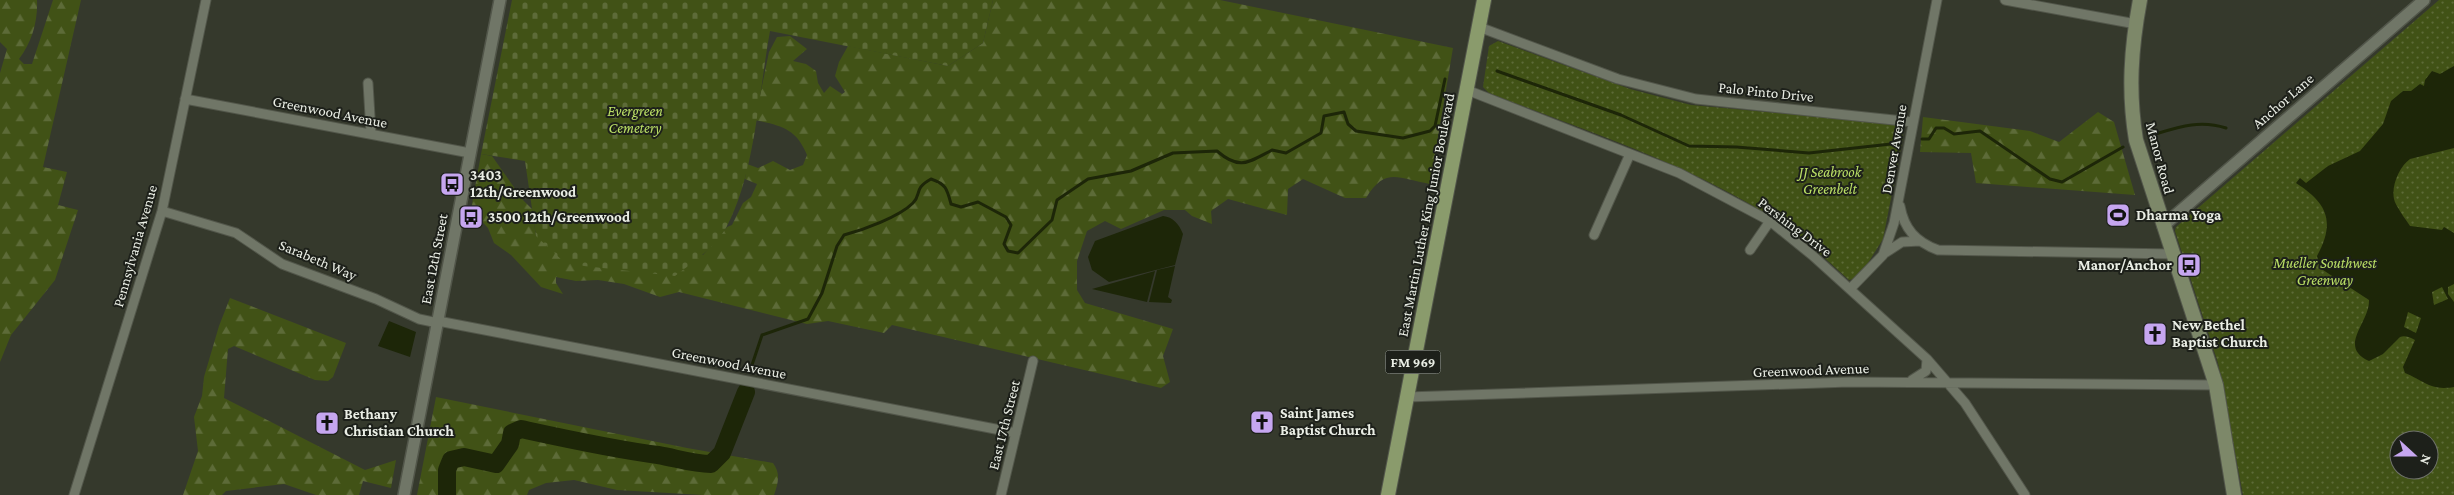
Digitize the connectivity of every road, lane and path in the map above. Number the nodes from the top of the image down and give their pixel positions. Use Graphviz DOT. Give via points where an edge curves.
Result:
graph roads {
  1 [pos="206,0"];
  2 [pos="500,0"];
  3 [pos="1484,0"];
  4 [pos="1937,0"];
  5 [pos="2006,0"];
  6 [pos="2140,0"];
  7 [pos="2424,0"];
  8 [pos="2136,24"];
  9 [pos="1479,27"];
  10 [pos="368,83"];
  11 [pos="1467,90"];
  12 [pos="185,99"];
  13 [pos="1913,122"];
  14 [pos="371,133"];
  15 [pos="470,154"];
  16 [pos="1630,154"];
  17 [pos="1899,200"];
  18 [pos="162,211"];
  19 [pos="1770,221"];
  20 [pos="2163,226"];
  21 [pos="1594,236"];
  22 [pos="1920,242"];
  23 [pos="1750,250"];
  24 [pos="2173,254"];
  25 [pos="1883,255"];
  26 [pos="1850,289"];
  27 [pos="438,322"];
  28 [pos="1927,359"];
  29 [pos="1033,362"];
  30 [pos="1909,381"];
  31 [pos="1948,382"];
  32 [pos="2216,385"];
  33 [pos="1407,397"];
  34 [pos="1016,433"];
  35 [pos="74,495"];
  36 [pos="404,495"];
  37 [pos="1001,495"];
  38 [pos="1388,495"];
  39 [pos="2025,495"];
  40 [pos="2234,495"];
  1 -- 12 [label="street, Pennsylvania Avenue"];
  2 -- 15 [label="street, East 12th Street"];
  3 -- 9 [label="main road, East Martin Luther King Junior Boulevard / FM 969"];
  4 -- 13 [label="street, Denver Avenue"];
  5 -- 8 [label="street"];
  6 -- 8 [label="main road, Manor Road"];
  7 -- 20 [label="street, Anchor Lane"];
  8 -- 20 [label="main road, Manor Road" via="2130,71 2133,119 2136,140"];
  9 -- 11 [label="main road, East Martin Luther King Junior Boulevard / FM 969"];
  9 -- 13 [label="street, Palo Pinto Drive" via="1618,79 1696,99"];
  10 -- 14 [label="street"];
  11 -- 16 [label="street, Pershing Drive"];
  11 -- 33 [label="main road, East Martin Luther King Junior Boulevard / FM 969"];
  12 -- 14 [label="street, Greenwood Avenue"];
  12 -- 18 [label="street, Pennsylvania Avenue"];
  13 -- 17 [label="street, Denver Avenue"];
  14 -- 15 [label="street, Greenwood Avenue"];
  15 -- 27 [label="street, East 12th Street"];
  16 -- 19 [label="street, Pershing Drive" via="1680,173"];
  16 -- 21 [label="street"];
  17 -- 22 [label="street" via="1907,229"];
  17 -- 25 [label="street, Denver Avenue"];
  18 -- 27 [label="street, Sarabeth Way" via="236,233 282,264 376,299 419,319"];
  18 -- 35 [label="street, Pennsylvania Avenue"];
  19 -- 23 [label="street"];
  19 -- 26 [label="street, Pershing Drive"];
  20 -- 24 [label="main road, Manor Road"];
  22 -- 24 [label="street" via="1949,251"];
  22 -- 25 [label="street" via="1902,242"];
  24 -- 32 [label="main road, Manor Road"];
  25 -- 26 [label="street, Denver Avenue"];
  26 -- 28 [label="street, Pershing Drive"];
  27 -- 34 [label="street, Greenwood Avenue"];
  27 -- 36 [label="street, East 12th Street"];
  28 -- 30 [label="street" via="1928,367 1924,373"];
  28 -- 31 [label="street, Pershing Drive"];
  29 -- 34 [label="street, East 17th Street"];
  30 -- 31 [label="street, Greenwood Avenue"];
  30 -- 33 [label="street, Greenwood Avenue"];
  31 -- 32 [label="street, Greenwood Avenue"];
  31 -- 39 [label="street, Pershing Drive"];
  32 -- 40 [label="main road, Manor Road"];
  33 -- 38 [label="main road, East Martin Luther King Junior Boulevard / FM 969"];
  34 -- 37 [label="street, East 17th Street"];
}
